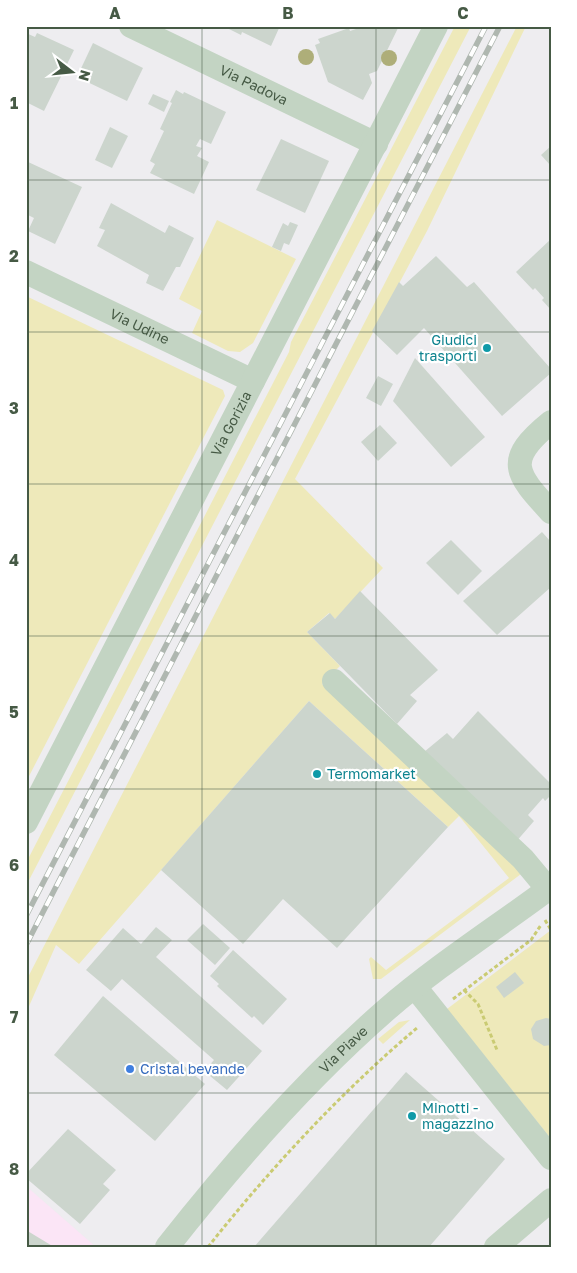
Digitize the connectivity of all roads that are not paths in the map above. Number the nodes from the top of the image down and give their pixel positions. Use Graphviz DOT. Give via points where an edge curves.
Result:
graph roads {
  1 [pos="131,26"];
  2 [pos="436,26"];
  3 [pos="376,144"];
  4 [pos="26,272"];
  5 [pos="253,381"];
  6 [pos="551,422"];
  7 [pos="551,512"];
  8 [pos="334,681"];
  9 [pos="26,822"];
  10 [pos="549,888"];
  11 [pos="414,987"];
  12 [pos="551,1158"];
  13 [pos="551,1200"];
  14 [pos="167,1247"];
  15 [pos="496,1247"];
  1 -- 3 [label="street, Via Padova"];
  2 -- 3 [label="street, Via Gorizia"];
  3 -- 5 [label="street, Via Gorizia"];
  4 -- 5 [label="street, Via Udine"];
  5 -- 9 [label="street, Via Gorizia"];
  6 -- 7 [label="street" via="527,444 519,468 522,479"];
  8 -- 10 [label="street" via="523,859"];
  10 -- 11 [label="street, Via Piave"];
  11 -- 12 [label="street"];
  11 -- 14 [label="street, Via Piave" via="354,1040 272,1124"];
  13 -- 15 [label="street"];
}
